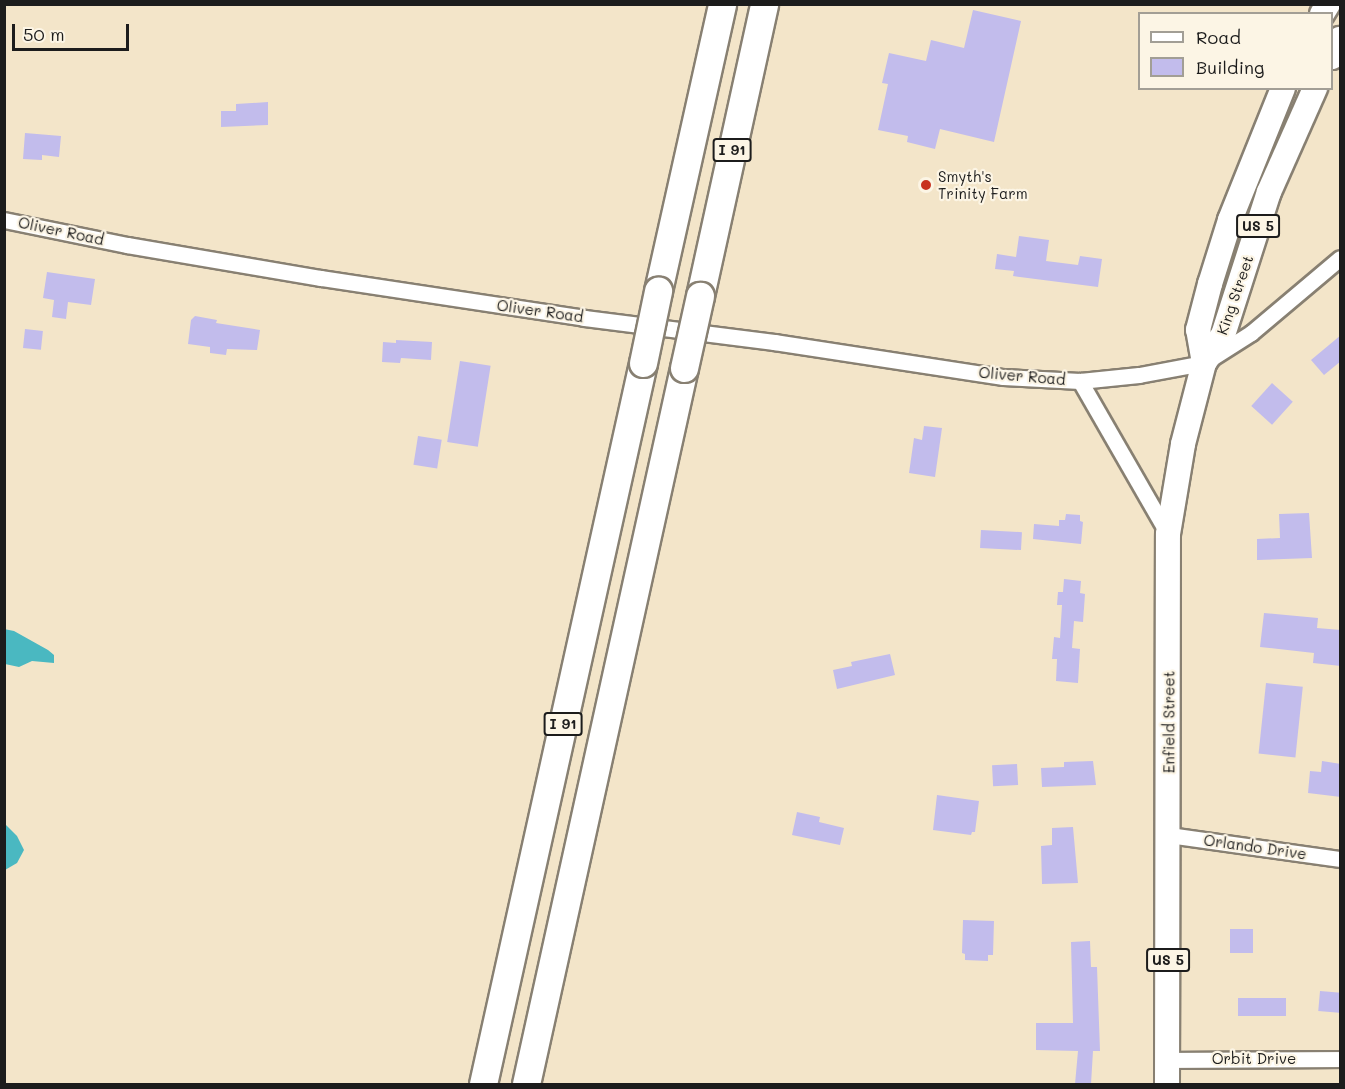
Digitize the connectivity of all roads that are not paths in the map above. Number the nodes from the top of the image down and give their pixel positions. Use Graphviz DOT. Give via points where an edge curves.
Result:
graph roads {
  1 [pos="722,4"];
  2 [pos="764,4"];
  3 [pos="1341,39"];
  4 [pos="1333,55"];
  5 [pos="1282,90"];
  6 [pos="1314,90"];
  7 [pos="1245,181"];
  8 [pos="1269,192"];
  9 [pos="4,220"];
  10 [pos="1341,258"];
  11 [pos="1204,363"];
  12 [pos="1080,381"];
  13 [pos="1168,534"];
  14 [pos="1169,835"];
  15 [pos="1341,860"];
  16 [pos="1341,1059"];
  17 [pos="1167,1060"];
  18 [pos="483,1084"];
  19 [pos="526,1084"];
  20 [pos="1167,1084"];
  1 -- 18 [label="highway, I 91, bridge"];
  2 -- 19 [label="highway, I 91, bridge"];
  3 -- 4 [label="main road"];
  5 -- 7 [label="main road, King Street / US 5"];
  6 -- 8 [label="main road, King Street / US 5"];
  7 -- 8 [label="main road"];
  7 -- 11 [label="main road, King Street / US 5" via="1197,330"];
  8 -- 11 [label="main road, King Street / US 5" via="1222,335"];
  9 -- 12 [label="street, Oliver Road" via="321,278 584,318 1003,377"];
  10 -- 11 [label="street" via="1251,333"];
  11 -- 12 [label="street, Oliver Road"];
  11 -- 13 [label="main road, Enfield Street / US 5" via="1183,444"];
  12 -- 13 [label="street, Oliver Road"];
  13 -- 14 [label="main road, Enfield Street / US 5"];
  14 -- 15 [label="street, Orlando Drive"];
  14 -- 17 [label="main road, Enfield Street / US 5"];
  16 -- 17 [label="street, Orbit Drive"];
  17 -- 20 [label="main road, Enfield Street / US 5"];
}
